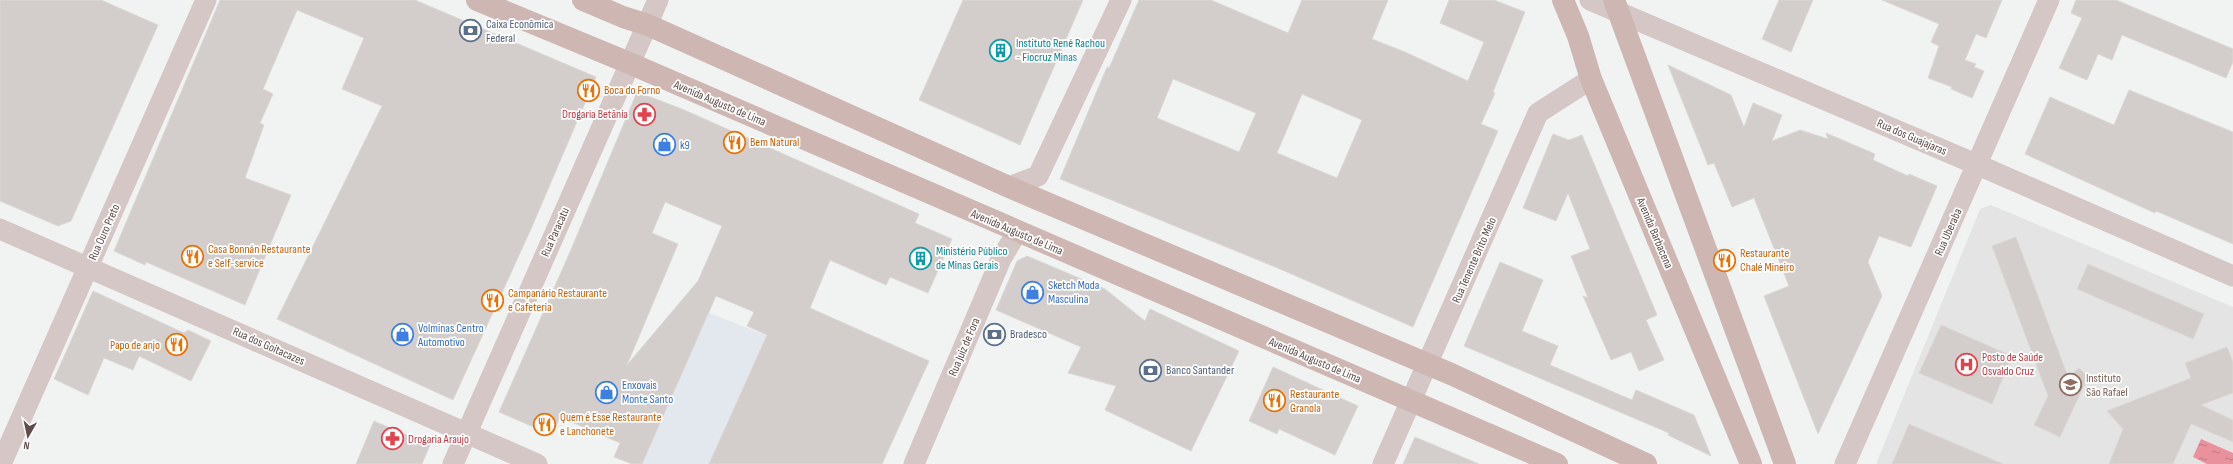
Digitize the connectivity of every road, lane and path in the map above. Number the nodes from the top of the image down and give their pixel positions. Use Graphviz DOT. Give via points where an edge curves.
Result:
graph roads {
  1 [pos="206,0"];
  2 [pos="477,0"];
  3 [pos="583,0"];
  4 [pos="658,0"];
  5 [pos="1121,0"];
  6 [pos="1562,0"];
  7 [pos="1590,0"];
  8 [pos="2049,0"];
  9 [pos="1616,6"];
  10 [pos="648,25"];
  11 [pos="629,63"];
  12 [pos="1591,79"];
  13 [pos="1978,165"];
  14 [pos="1009,187"];
  15 [pos="0,229"];
  16 [pos="1017,232"];
  17 [pos="88,267"];
  18 [pos="2233,276"];
  19 [pos="1427,365"];
  20 [pos="1410,401"];
  21 [pos="466,433"];
  22 [pos="1746,462"];
  23 [pos="1,464"];
  24 [pos="453,464"];
  25 [pos="537,464"];
  26 [pos="914,464"];
  27 [pos="1383,464"];
  28 [pos="1557,464"];
  29 [pos="1646,464"];
  30 [pos="1785,464"];
  31 [pos="1845,464"];
  1 -- 17 [label="street, Rua Ouro Preto"];
  2 -- 11 [label="main road, Avenida Augusto de Lima"];
  3 -- 10 [label="main road"];
  4 -- 10 [label="street, Rua Paracatu"];
  5 -- 14 [label="street" via="1038,176"];
  6 -- 12 [label="main road, Avenida Barbacena" via="1578,36"];
  7 -- 9 [label="street, Rua dos Guajajaras"];
  8 -- 13 [label="street, Rua Uberaba"];
  9 -- 13 [label="street, Rua dos Guajajaras"];
  9 -- 30 [label="main road"];
  10 -- 11 [label="street, Rua Paracatu"];
  10 -- 14 [label="main road"];
  11 -- 16 [label="main road, Avenida Augusto de Lima"];
  11 -- 21 [label="street, Rua Paracatu"];
  12 -- 19 [label="street, Rua Tenente Brito Melo" via="1538,113"];
  12 -- 22 [label="main road, Avenida Barbacena"];
  13 -- 18 [label="street, Rua dos Guajajaras"];
  13 -- 31 [label="street, Rua Uberaba"];
  14 -- 19 [label="main road"];
  15 -- 17 [label="street, Rua dos Goitacazes"];
  16 -- 20 [label="main road, Avenida Augusto de Lima"];
  16 -- 26 [label="street, Rua Juiz de Fora" via="1001,259"];
  17 -- 21 [label="street, Rua dos Goitacazes"];
  17 -- 23 [label="street, Rua Ouro Preto"];
  19 -- 20 [label="street, Rua Tenente Brito Melo"];
  19 -- 29 [label="main road"];
  20 -- 27 [label="street, Rua Tenente Brito Melo"];
  20 -- 28 [label="main road, Avenida Augusto de Lima"];
  21 -- 24 [label="street, Rua Paracatu"];
  21 -- 25 [label="street, Rua dos Goitacazes"];
}
